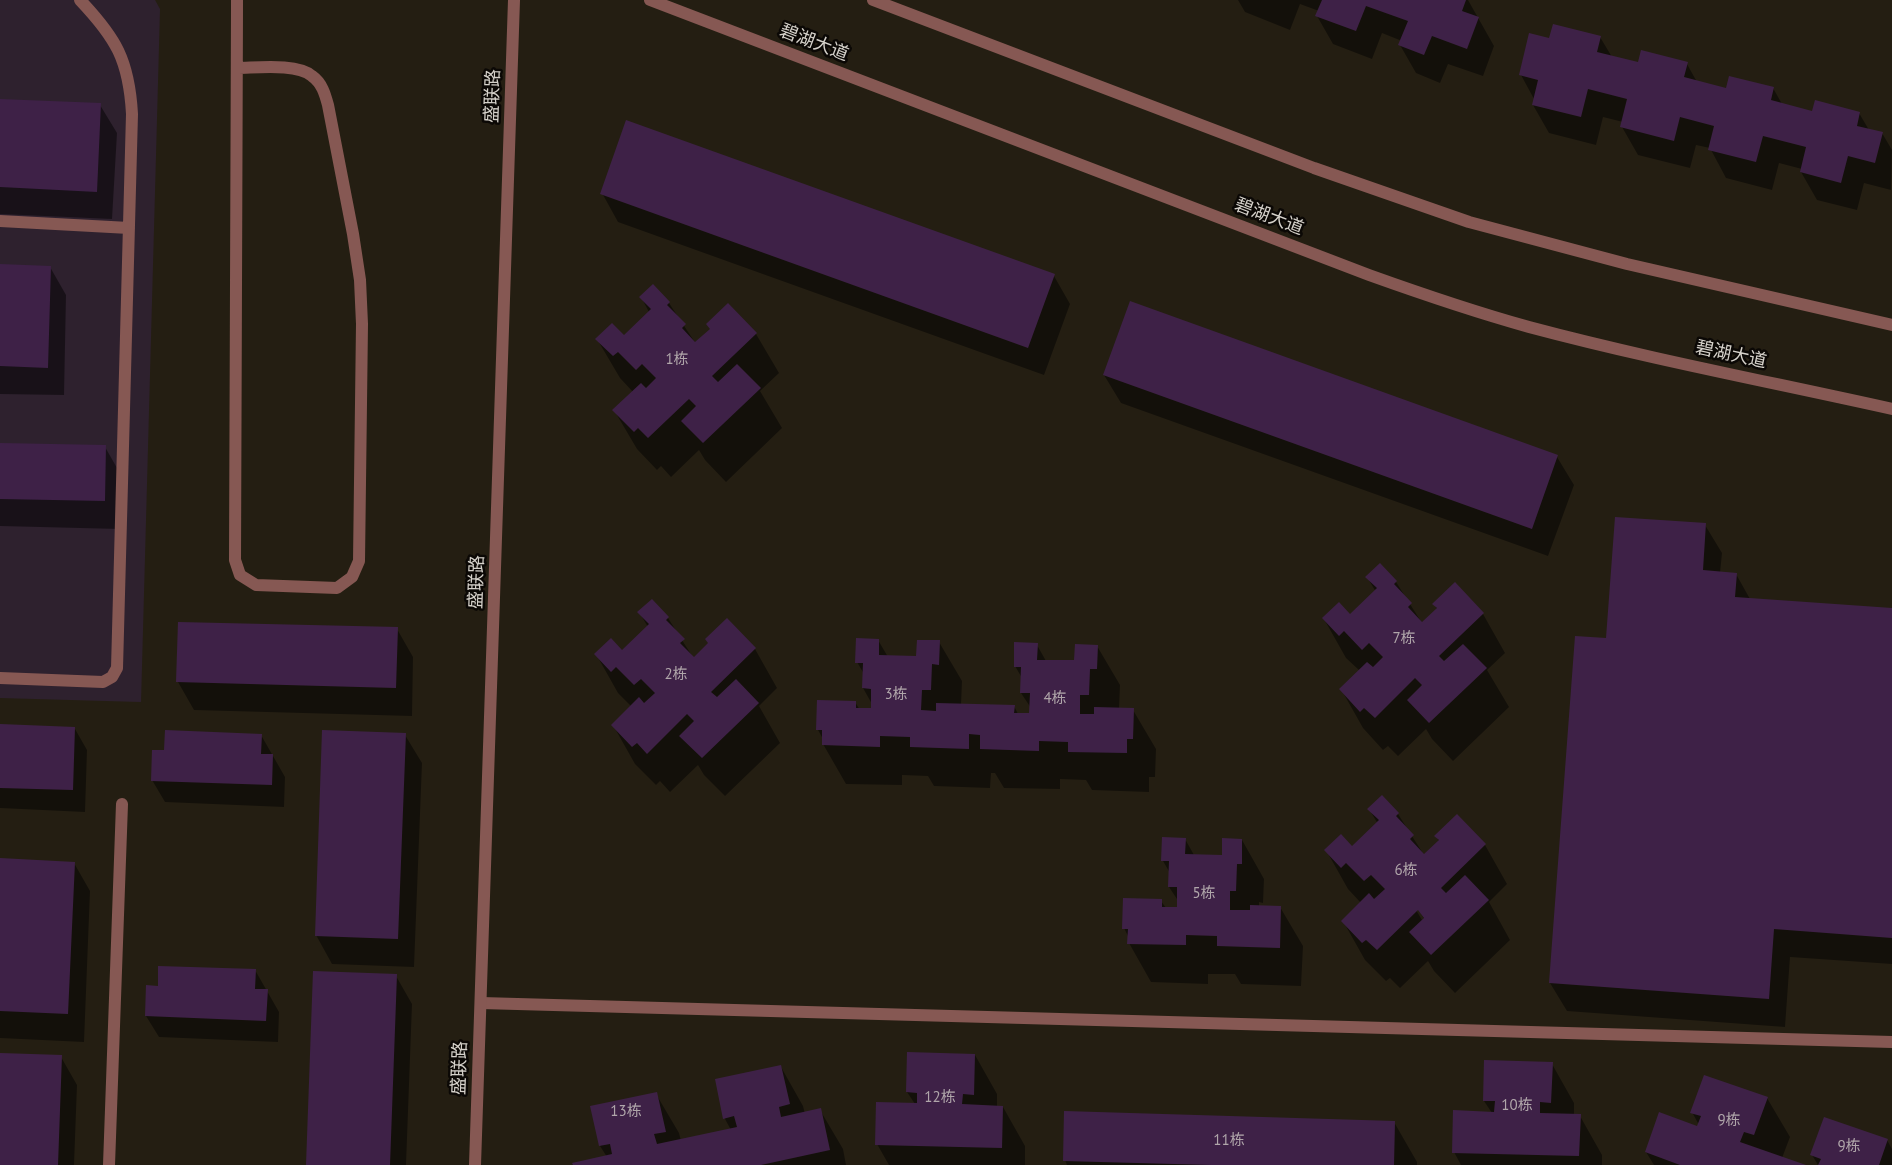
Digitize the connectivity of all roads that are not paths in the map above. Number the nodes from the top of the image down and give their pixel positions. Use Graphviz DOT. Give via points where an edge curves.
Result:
graph roads {
  1 [pos="80,0"];
  2 [pos="237,0"];
  3 [pos="514,0"];
  4 [pos="650,0"];
  5 [pos="873,0"];
  6 [pos="237,68"];
  7 [pos="0,222"];
  8 [pos="129,228"];
  9 [pos="1892,325"];
  10 [pos="1892,409"];
  11 [pos="0,678"];
  12 [pos="122,804"];
  13 [pos="481,1003"];
  14 [pos="1892,1042"];
  15 [pos="109,1165"];
  16 [pos="475,1165"];
  1 -- 8 [label="street" via="113,39 130,88"];
  2 -- 6 [label="street"];
  3 -- 13 [label="street, 盛联路"];
  4 -- 10 [label="street, 碧湖大道" via="1449,303 1610,347"];
  5 -- 9 [label="street" via="1314,168 1469,222 1628,264"];
  6 -- 6 [label="street" via="235,560 240,575 256,585 337,588 352,577 359,561 362,324 353,234 323,88 311,75 296,69"];
  7 -- 8 [label="street"];
  8 -- 11 [label="street" via="117,668 103,682"];
  12 -- 15 [label="street"];
  13 -- 14 [label="street"];
  13 -- 16 [label="street, 盛联路"];
}
